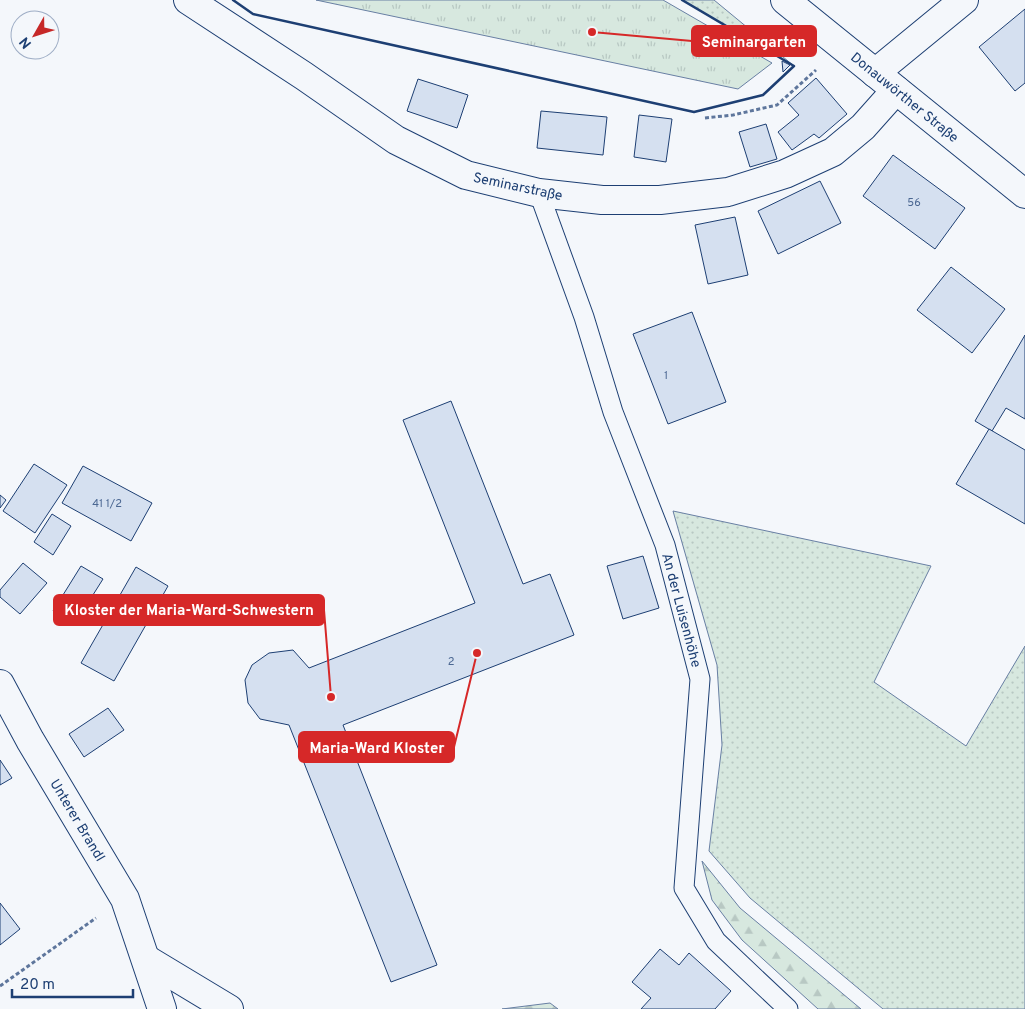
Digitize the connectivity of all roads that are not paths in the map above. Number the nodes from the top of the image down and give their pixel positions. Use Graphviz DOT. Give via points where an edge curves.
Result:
graph roads {
  1 [pos="188,0"];
  2 [pos="785,0"];
  3 [pos="964,0"];
  4 [pos="875,73"];
  5 [pos="896,90"];
  6 [pos="539,193"];
  7 [pos="1025,194"];
  8 [pos="0,684"];
  9 [pos="146,959"];
  10 [pos="162,1009"];
  11 [pos="229,1009"];
  12 [pos="788,1009"];
  1 -- 6 [label="street, Seminarstraße" via="396,140 466,175"];
  2 -- 4 [label="street, Donauwörther Straße"];
  3 -- 4 [label="street"];
  4 -- 5 [label="street, Donauwörther Straße"];
  5 -- 6 [label="street, Seminarstraße" via="863,127 833,152 785,174 728,192 660,200 602,200"];
  5 -- 7 [label="street, Donauwörther Straße"];
  6 -- 12 [label="lane, An der Luisenhöhe" via="584,317 613,412 665,545 700,679 684,888 716,941"];
  8 -- 9 [label="street, Unterer Brandl" via="125,899"];
  9 -- 10 [label="street, Unterer Brandl"];
  9 -- 11 [label="street"];
}
